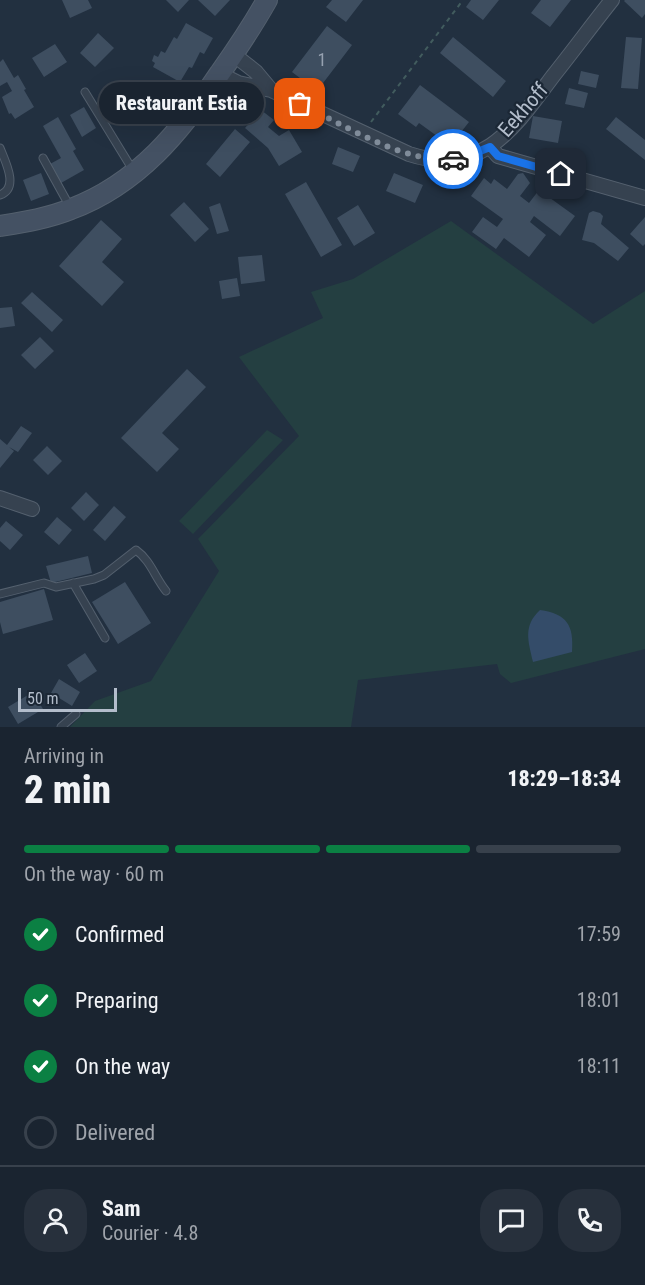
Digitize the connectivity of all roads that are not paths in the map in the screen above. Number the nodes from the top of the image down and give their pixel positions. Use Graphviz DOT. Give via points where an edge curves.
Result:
graph roads {
  1 [pos="612,0"];
  2 [pos="261,2"];
  3 [pos="233,54"];
  4 [pos="220,74"];
  5 [pos="271,90"];
  6 [pos="86,92"];
  7 [pos="490,147"];
  8 [pos="0,148"];
  9 [pos="43,158"];
  10 [pos="135,174"];
  11 [pos="0,195"];
  12 [pos="645,198"];
  13 [pos="71,209"];
  14 [pos="0,226"];
  15 [pos="0,498"];
  16 [pos="32,509"];
  17 [pos="73,584"];
  18 [pos="166,591"];
  19 [pos="0,594"];
  20 [pos="105,638"];
  21 [pos="76,714"];
  22 [pos="61,727"];
  1 -- 7 [label="street, Eekhoff" via="515,126"];
  2 -- 3 [label="main road"];
  3 -- 4 [label="main road"];
  3 -- 5 [label="street, Eekhoff"];
  4 -- 5 [label="street, Eekhoff" via="238,83"];
  4 -- 10 [label="main road" via="177,134"];
  5 -- 7 [label="street, Eekhoff" via="409,154 432,159 465,157"];
  6 -- 10 [label="lane"];
  7 -- 12 [label="street" via="498,156"];
  8 -- 11 [label="lane" via="10,187"];
  9 -- 13 [label="lane"];
  10 -- 13 [label="main road"];
  13 -- 14 [label="main road"];
  15 -- 16 [label="street"];
  17 -- 18 [label="lane" via="104,575 136,550"];
  17 -- 19 [label="lane" via="56,587 44,583"];
  17 -- 20 [label="lane"];
  21 -- 22 [label="lane"];
}
